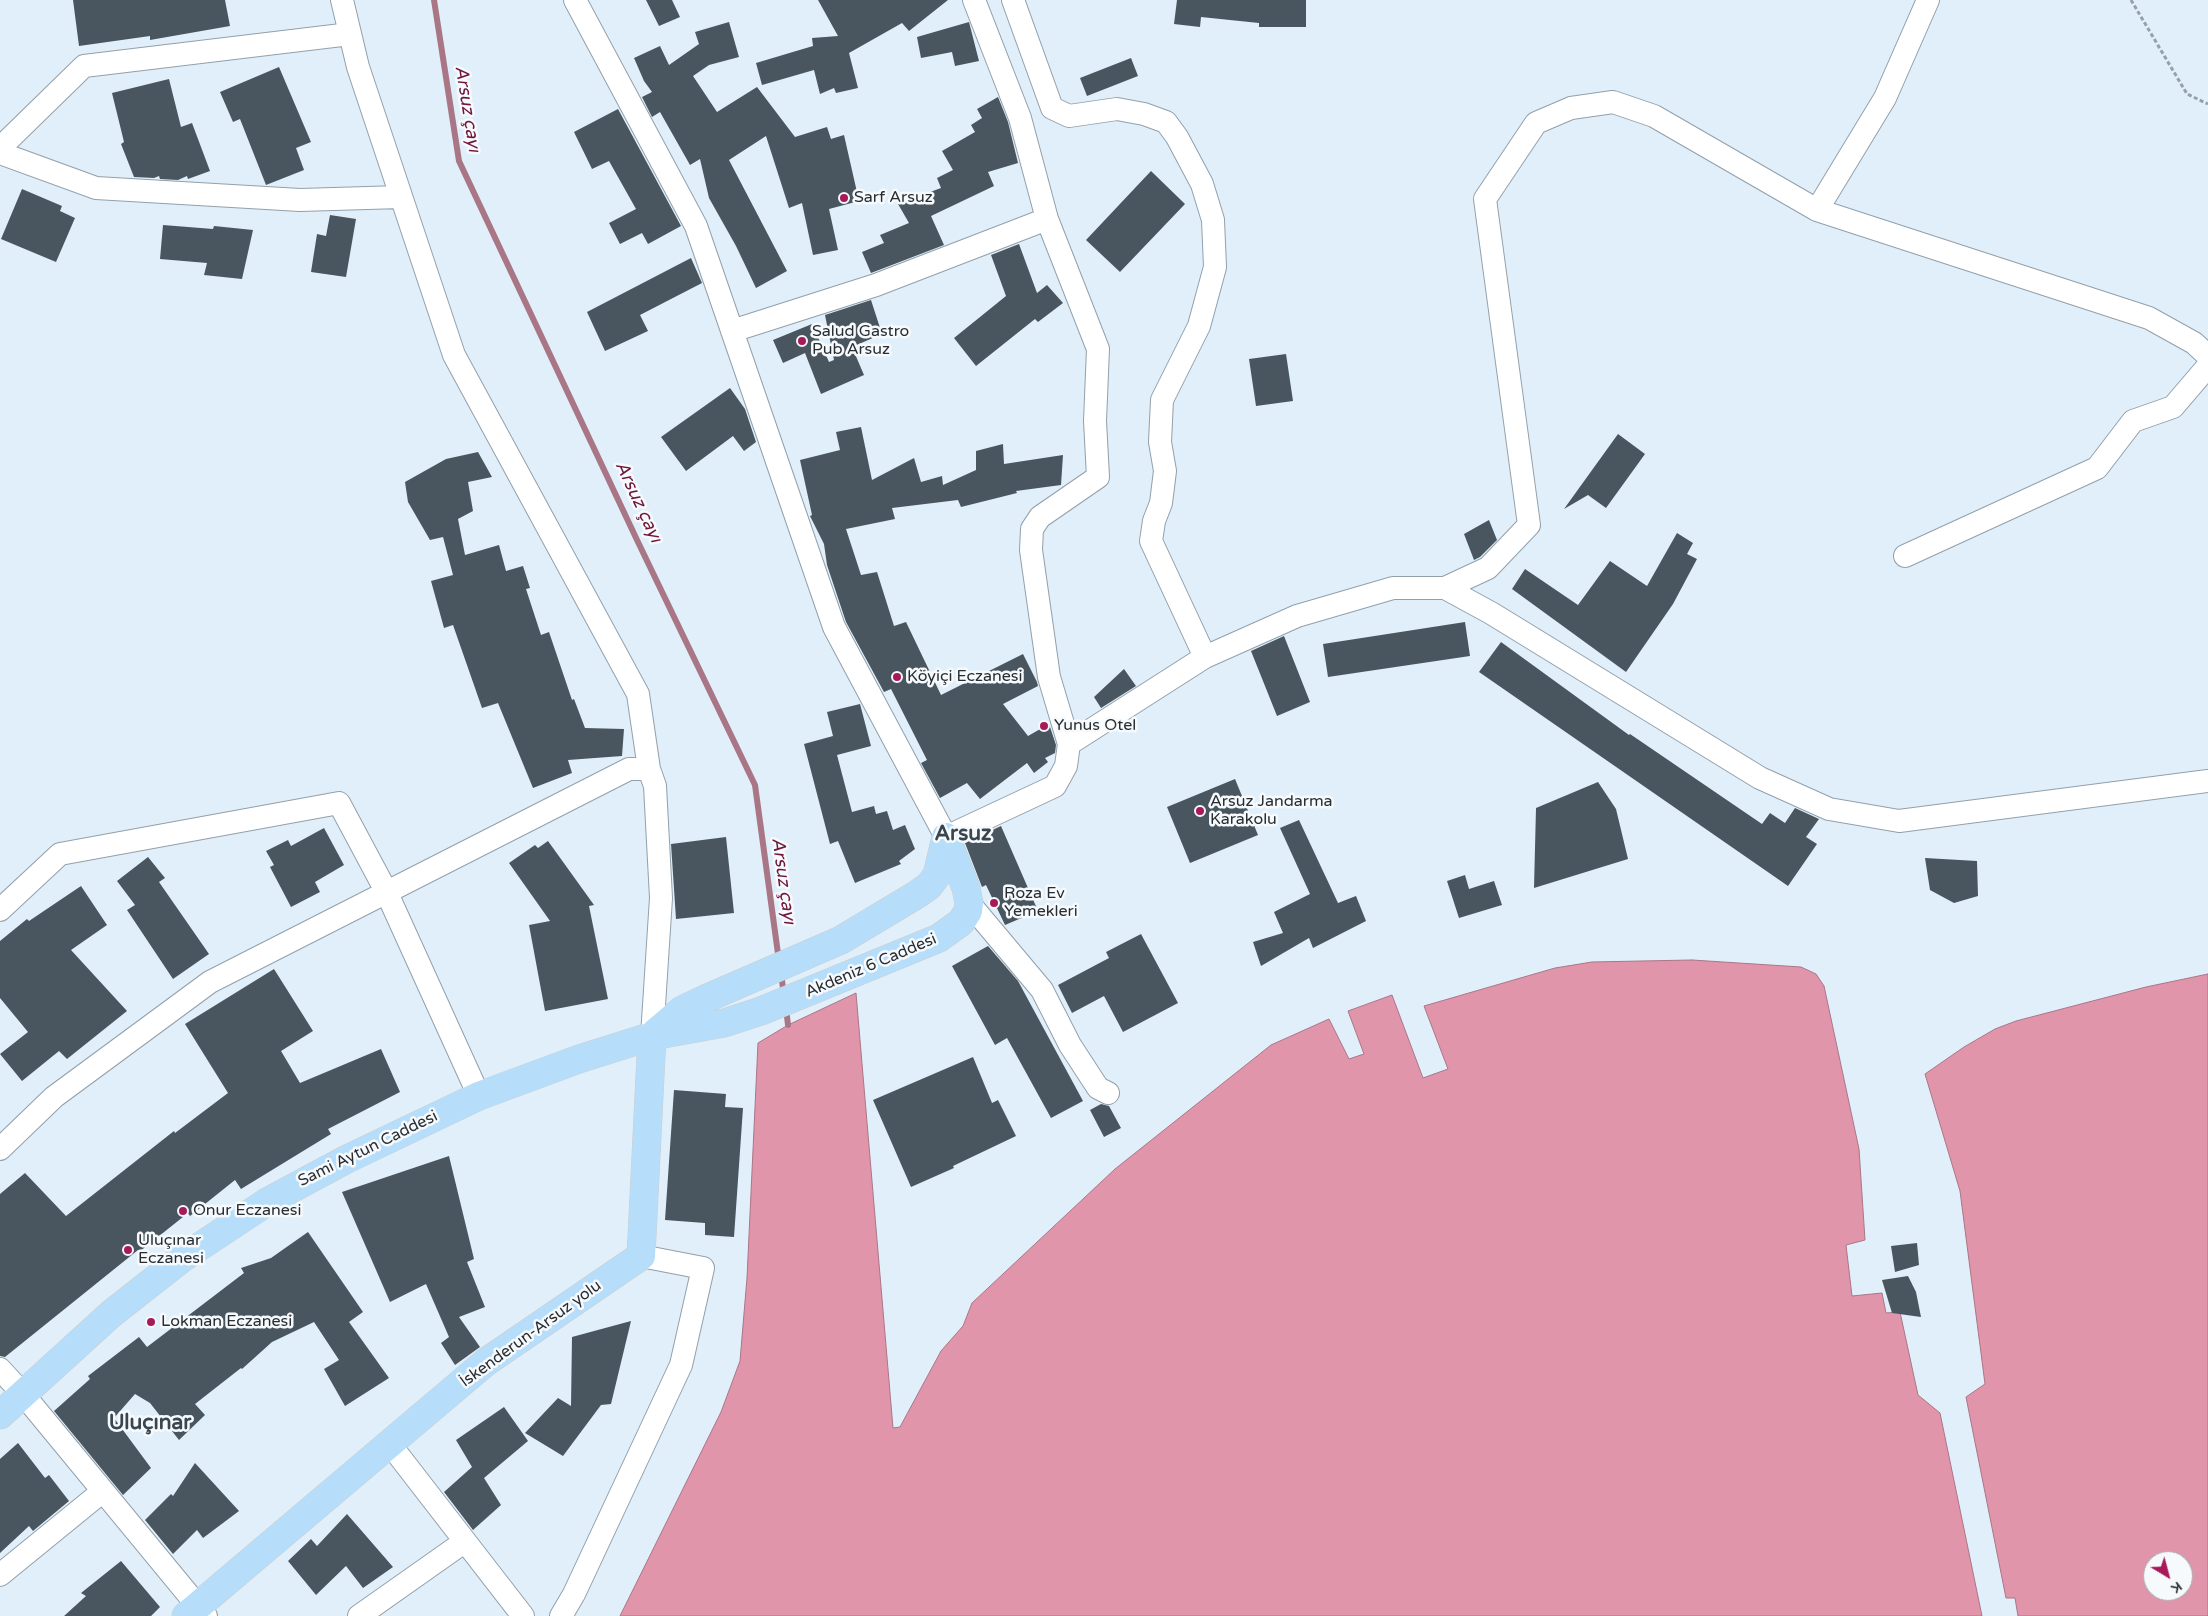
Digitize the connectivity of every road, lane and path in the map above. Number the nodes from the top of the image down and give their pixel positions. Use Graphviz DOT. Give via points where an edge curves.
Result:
graph roads {
  1 [pos="342,0"];
  2 [pos="575,0"];
  3 [pos="974,0"];
  4 [pos="1014,0"];
  5 [pos="1928,0"];
  6 [pos="2131,0"];
  7 [pos="350,34"];
  8 [pos="2208,104"];
  9 [pos="0,148"];
  10 [pos="0,153"];
  11 [pos="401,197"];
  12 [pos="1817,210"];
  13 [pos="1047,219"];
  14 [pos="732,331"];
  15 [pos="2208,356"];
  16 [pos="2208,366"];
  17 [pos="1905,556"];
  18 [pos="1444,588"];
  19 [pos="1205,657"];
  20 [pos="1069,744"];
  21 [pos="649,769"];
  22 [pos="2208,781"];
  23 [pos="946,836"];
  24 [pos="386,891"];
  25 [pos="969,903"];
  26 [pos="0,910"];
  27 [pos="652,1036"];
  28 [pos="1108,1093"];
  29 [pos="479,1096"];
  30 [pos="0,1150"];
  31 [pos="641,1256"];
  32 [pos="0,1369"];
  33 [pos="23,1394"];
  34 [pos="0,1415"];
  35 [pos="389,1444"];
  36 [pos="103,1491"];
  37 [pos="464,1542"];
  38 [pos="0,1575"];
  39 [pos="196,1612"];
  40 [pos="359,1616"];
  41 [pos="523,1616"];
  42 [pos="561,1616"];
  1 -- 7 [label="street"];
  2 -- 14 [label="street" via="696,226"];
  3 -- 13 [label="street" via="1020,118"];
  4 -- 19 [label="street" via="1052,108 1068,116 1118,109 1166,122 1202,184 1213,220 1215,267 1200,326 1162,400 1160,442 1165,471 1151,542"];
  5 -- 12 [label="street" via="1885,98"];
  6 -- 8 [label="path" via="2187,94"];
  7 -- 9 [label="street" via="84,66"];
  7 -- 11 [label="street"];
  10 -- 11 [label="street" via="96,188 300,200"];
  11 -- 21 [label="street" via="454,356 638,694"];
  12 -- 15 [label="street" via="2149,318 2194,342"];
  12 -- 18 [label="street" via="1654,116 1613,102 1572,108 1536,123 1485,199 1529,525 1488,568"];
  13 -- 14 [label="street" via="876,285"];
  13 -- 20 [label="street" via="1098,350 1094,421 1098,477 1040,517 1032,529 1030,550 1049,677"];
  14 -- 23 [label="street" via="834,627"];
  16 -- 17 [label="street" via="2173,407 2133,421 2097,468"];
  18 -- 19 [label="street" via="1393,588 1298,616"];
  18 -- 22 [label="street" via="1491,613 1760,778 1829,808 1899,821"];
  19 -- 20 [label="street"];
  20 -- 23 [label="street" via="1066,766 1055,786"];
  21 -- 24 [label="street" via="629,769"];
  21 -- 27 [label="street" via="656,786 661,898"];
  23 -- 25 [label="main road"];
  23 -- 27 [label="main road" via="937,875 929,886 871,924 682,1010"];
  24 -- 26 [label="street" via="339,803 60,854"];
  24 -- 29 [label="street"];
  24 -- 30 [label="street" via="210,982 54,1097"];
  25 -- 27 [label="main road, Akdeniz 6 Caddesi" via="961,922 916,949 740,1018"];
  25 -- 28 [label="street" via="1042,990 1070,1045 1098,1088"];
  27 -- 29 [label="main road, Sami Aytun Caddesi"];
  27 -- 31 [label="main road"];
  29 -- 33 [label="main road, Sami Aytun Caddesi" via="300,1182 228,1226 110,1314"];
  31 -- 35 [label="main road, İskenderun-Arsuz yolu" via="486,1362"];
  31 -- 42 [label="street" via="703,1268 681,1364"];
  32 -- 33 [label="street"];
  33 -- 34 [label="main road, Sami Aytun Caddesi"];
  33 -- 36 [label="street"];
  35 -- 37 [label="street"];
  35 -- 39 [label="main road, İskenderun-Arsuz yolu"];
  36 -- 38 [label="street"];
  36 -- 39 [label="street"];
  37 -- 40 [label="street"];
  37 -- 41 [label="street"];
}
